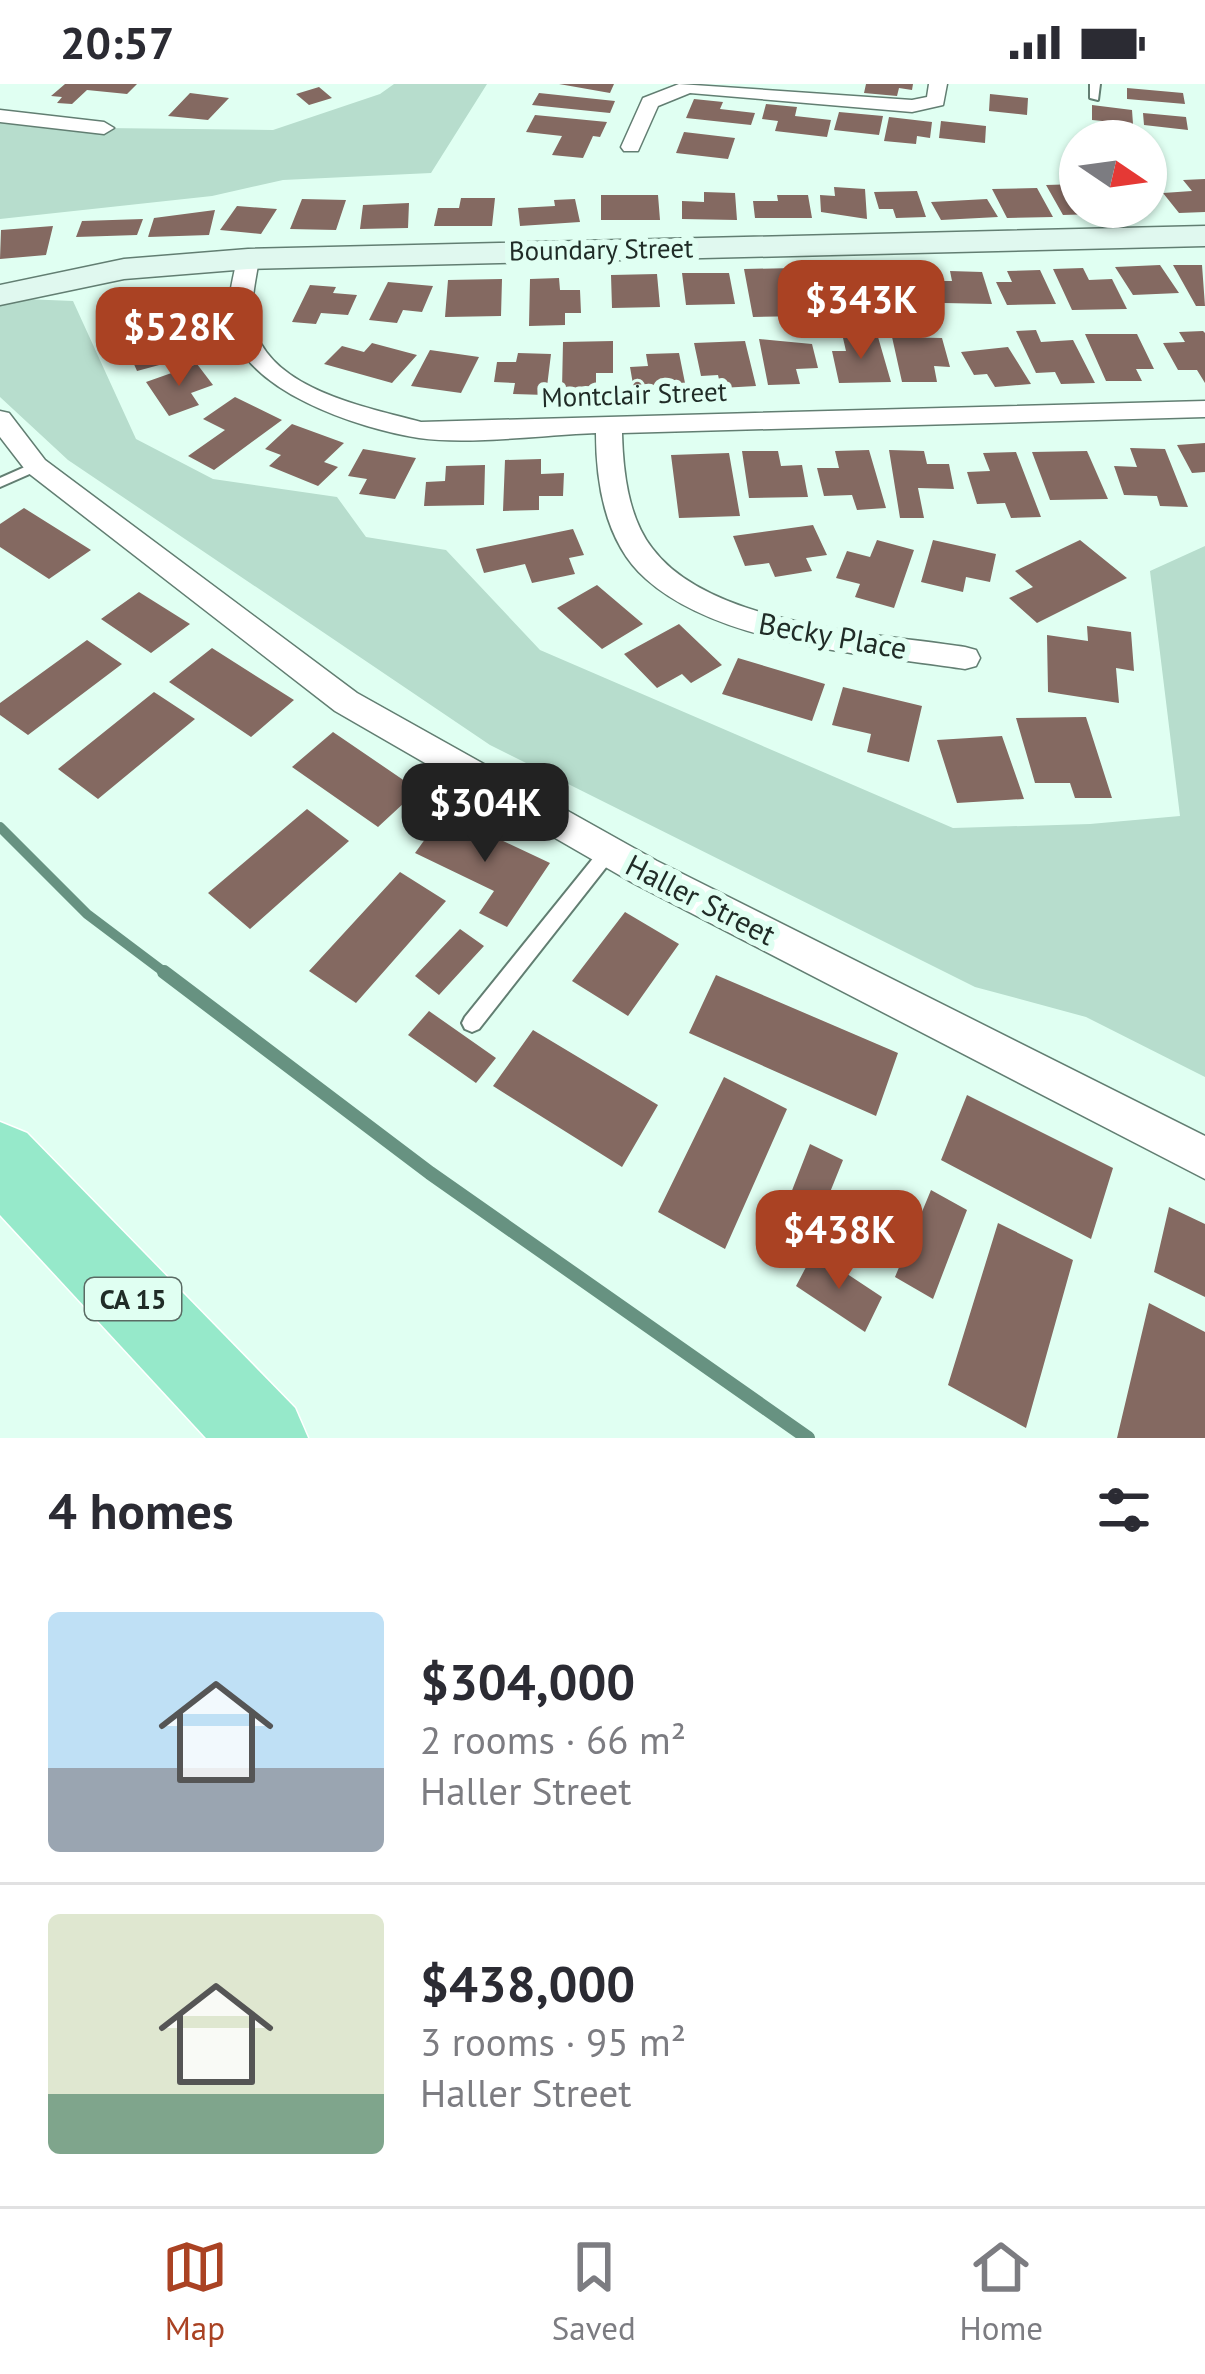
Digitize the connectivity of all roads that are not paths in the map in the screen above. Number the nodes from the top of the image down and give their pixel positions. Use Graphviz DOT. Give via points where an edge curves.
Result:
graph roads {
  1 [pos="1095,84"];
  2 [pos="937,92"];
  3 [pos="1095,98"];
  4 [pos="0,116"];
  5 [pos="104,128"];
  6 [pos="632,147"];
  7 [pos="1205,236"];
  8 [pos="248,259"];
  9 [pos="0,295"];
  10 [pos="1205,409"];
  11 [pos="0,419"];
  12 [pos="610,424"];
  13 [pos="35,466"];
  14 [pos="0,483"];
  15 [pos="965,658"];
  16 [pos="609,851"];
  17 [pos="472,1023"];
  18 [pos="1205,1158"];
  19 [pos="0,1160"];
  20 [pos="266,1438"];
  1 -- 3 [label="lane"];
  2 -- 6 [label="street" via="912,106 688,87 650,102"];
  4 -- 5 [label="street"];
  7 -- 8 [label="street, Boundary Street"];
  8 -- 9 [label="street, Boundary Street" via="124,269"];
  8 -- 12 [label="street, Montclair Street" via="242,325 253,351 285,380 340,408 421,430"];
  10 -- 12 [label="street, Montclair Street"];
  11 -- 13 [label="street, Haller Street"];
  12 -- 15 [label="street, Becky Place" via="618,514 655,571 732,617"];
  13 -- 14 [label="lane"];
  13 -- 16 [label="street, Haller Street" via="346,703"];
  16 -- 17 [label="lane"];
  16 -- 18 [label="street, Haller Street"];
  19 -- 20 [label="highway, CA 15"];
}
